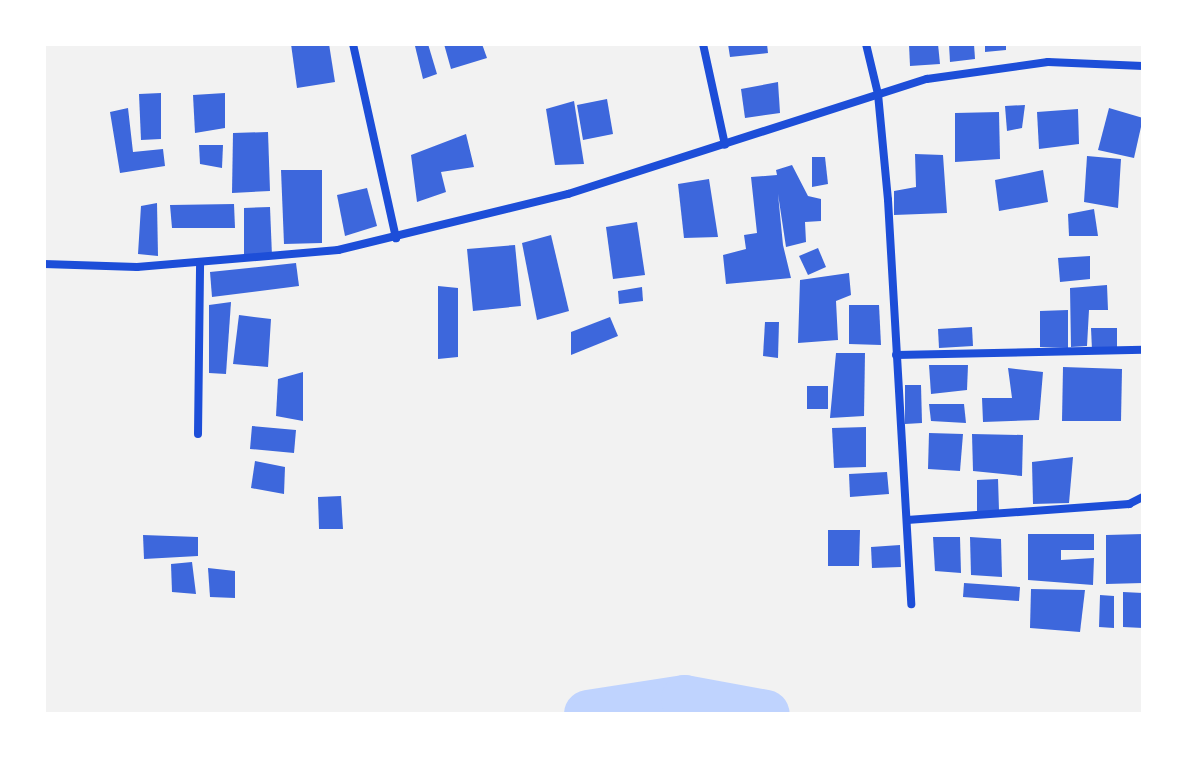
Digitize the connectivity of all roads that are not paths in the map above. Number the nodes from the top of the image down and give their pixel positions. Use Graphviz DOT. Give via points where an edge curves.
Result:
graph roads {
  1 [pos="353,44"];
  2 [pos="703,44"];
  3 [pos="866,44"];
  4 [pos="1143,66"];
  5 [pos="878,94"];
  6 [pos="725,145"];
  7 [pos="396,238"];
  8 [pos="44,264"];
  9 [pos="200,264"];
  10 [pos="1143,350"];
  11 [pos="896,355"];
  12 [pos="198,434"];
  13 [pos="1143,497"];
  14 [pos="907,520"];
  15 [pos="911,604"];
  1 -- 7 [label="street"];
  2 -- 6 [label="street"];
  3 -- 5 [label="street"];
  4 -- 5 [label="street" via="1048,62 927,79"];
  5 -- 6 [label="street"];
  5 -- 11 [label="street"];
  6 -- 7 [label="street" via="568,194"];
  7 -- 9 [label="street"];
  8 -- 9 [label="street"];
  9 -- 12 [label="street"];
  10 -- 11 [label="street"];
  11 -- 14 [label="street"];
  13 -- 14 [label="street" via="1129,504"];
  14 -- 15 [label="street"];
}
